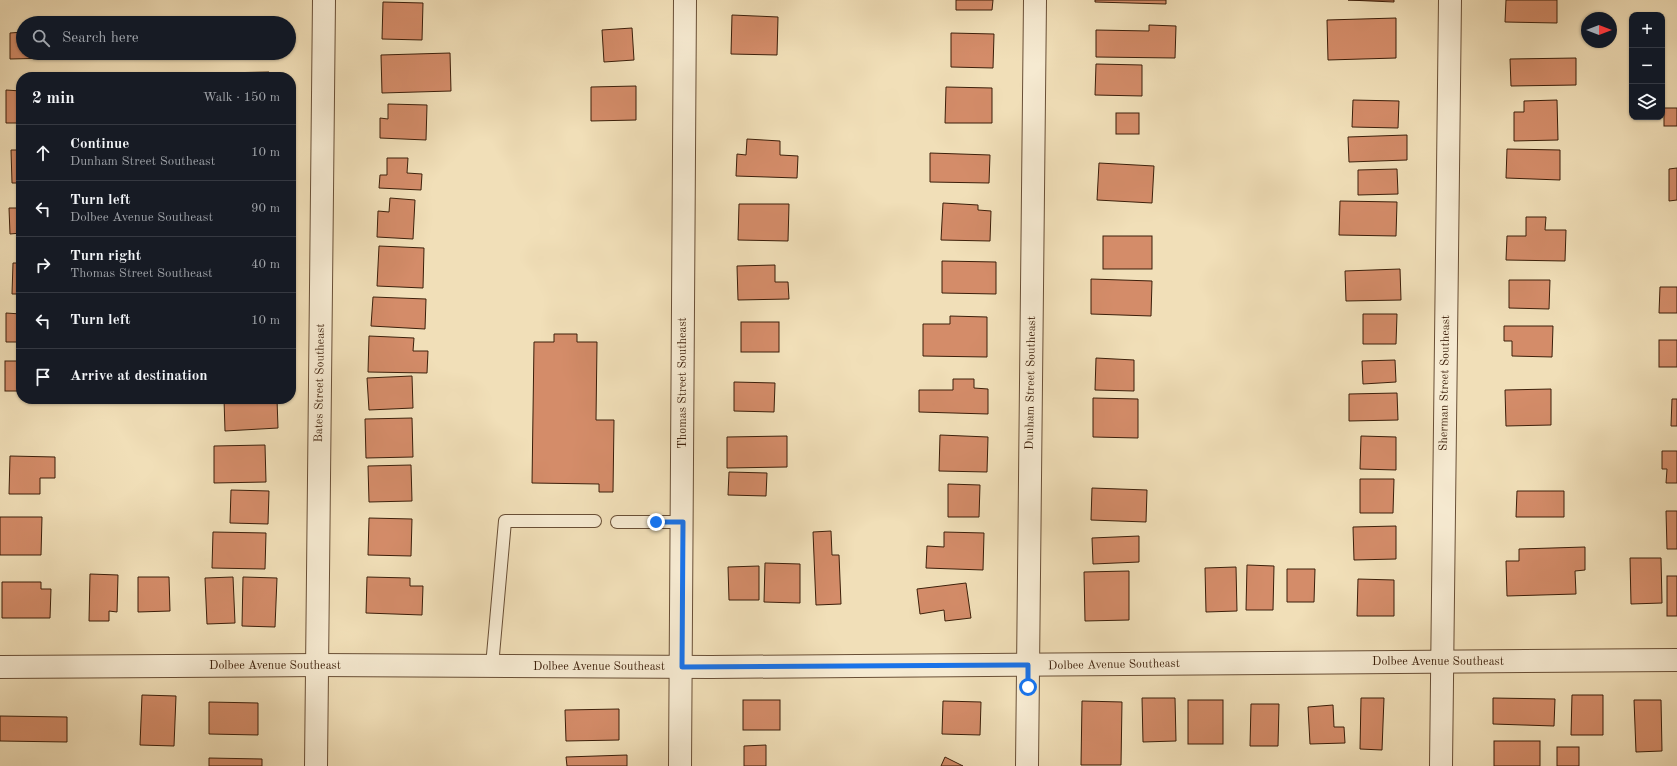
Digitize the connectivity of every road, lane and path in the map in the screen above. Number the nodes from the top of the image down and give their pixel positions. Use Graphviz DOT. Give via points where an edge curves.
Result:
graph roads {
  1 [pos="324,0"];
  2 [pos="685,0"];
  3 [pos="1035,0"];
  4 [pos="1450,0"];
  5 [pos="595,521"];
  6 [pos="617,522"];
  7 [pos="683,522"];
  8 [pos="1677,660"];
  9 [pos="1442,662"];
  10 [pos="318,665"];
  11 [pos="1028,665"];
  12 [pos="492,666"];
  13 [pos="0,667"];
  14 [pos="682,667"];
  15 [pos="316,766"];
  16 [pos="680,766"];
  17 [pos="1027,766"];
  18 [pos="1441,766"];
  1 -- 10 [label="street, Bates Street Southeast"];
  2 -- 7 [label="street, Thomas Street Southeast"];
  3 -- 11 [label="street, Dunham Street Southeast"];
  4 -- 9 [label="street, Sherman Street Southeast"];
  5 -- 12 [label="lane" via="505,520"];
  6 -- 7 [label="lane"];
  7 -- 14 [label="street, Thomas Street Southeast"];
  8 -- 9 [label="street, Dolbee Avenue Southeast"];
  9 -- 11 [label="street, Dolbee Avenue Southeast"];
  9 -- 18 [label="street, Sherman Street Southeast"];
  10 -- 12 [label="street, Dolbee Avenue Southeast"];
  10 -- 13 [label="street, Dolbee Avenue Southeast"];
  10 -- 15 [label="street, Bates Street Southeast"];
  11 -- 14 [label="street, Dolbee Avenue Southeast"];
  11 -- 17 [label="street, Dunham Street Southeast"];
  12 -- 14 [label="street, Dolbee Avenue Southeast"];
  14 -- 16 [label="street, Thomas Street Southeast"];
}
